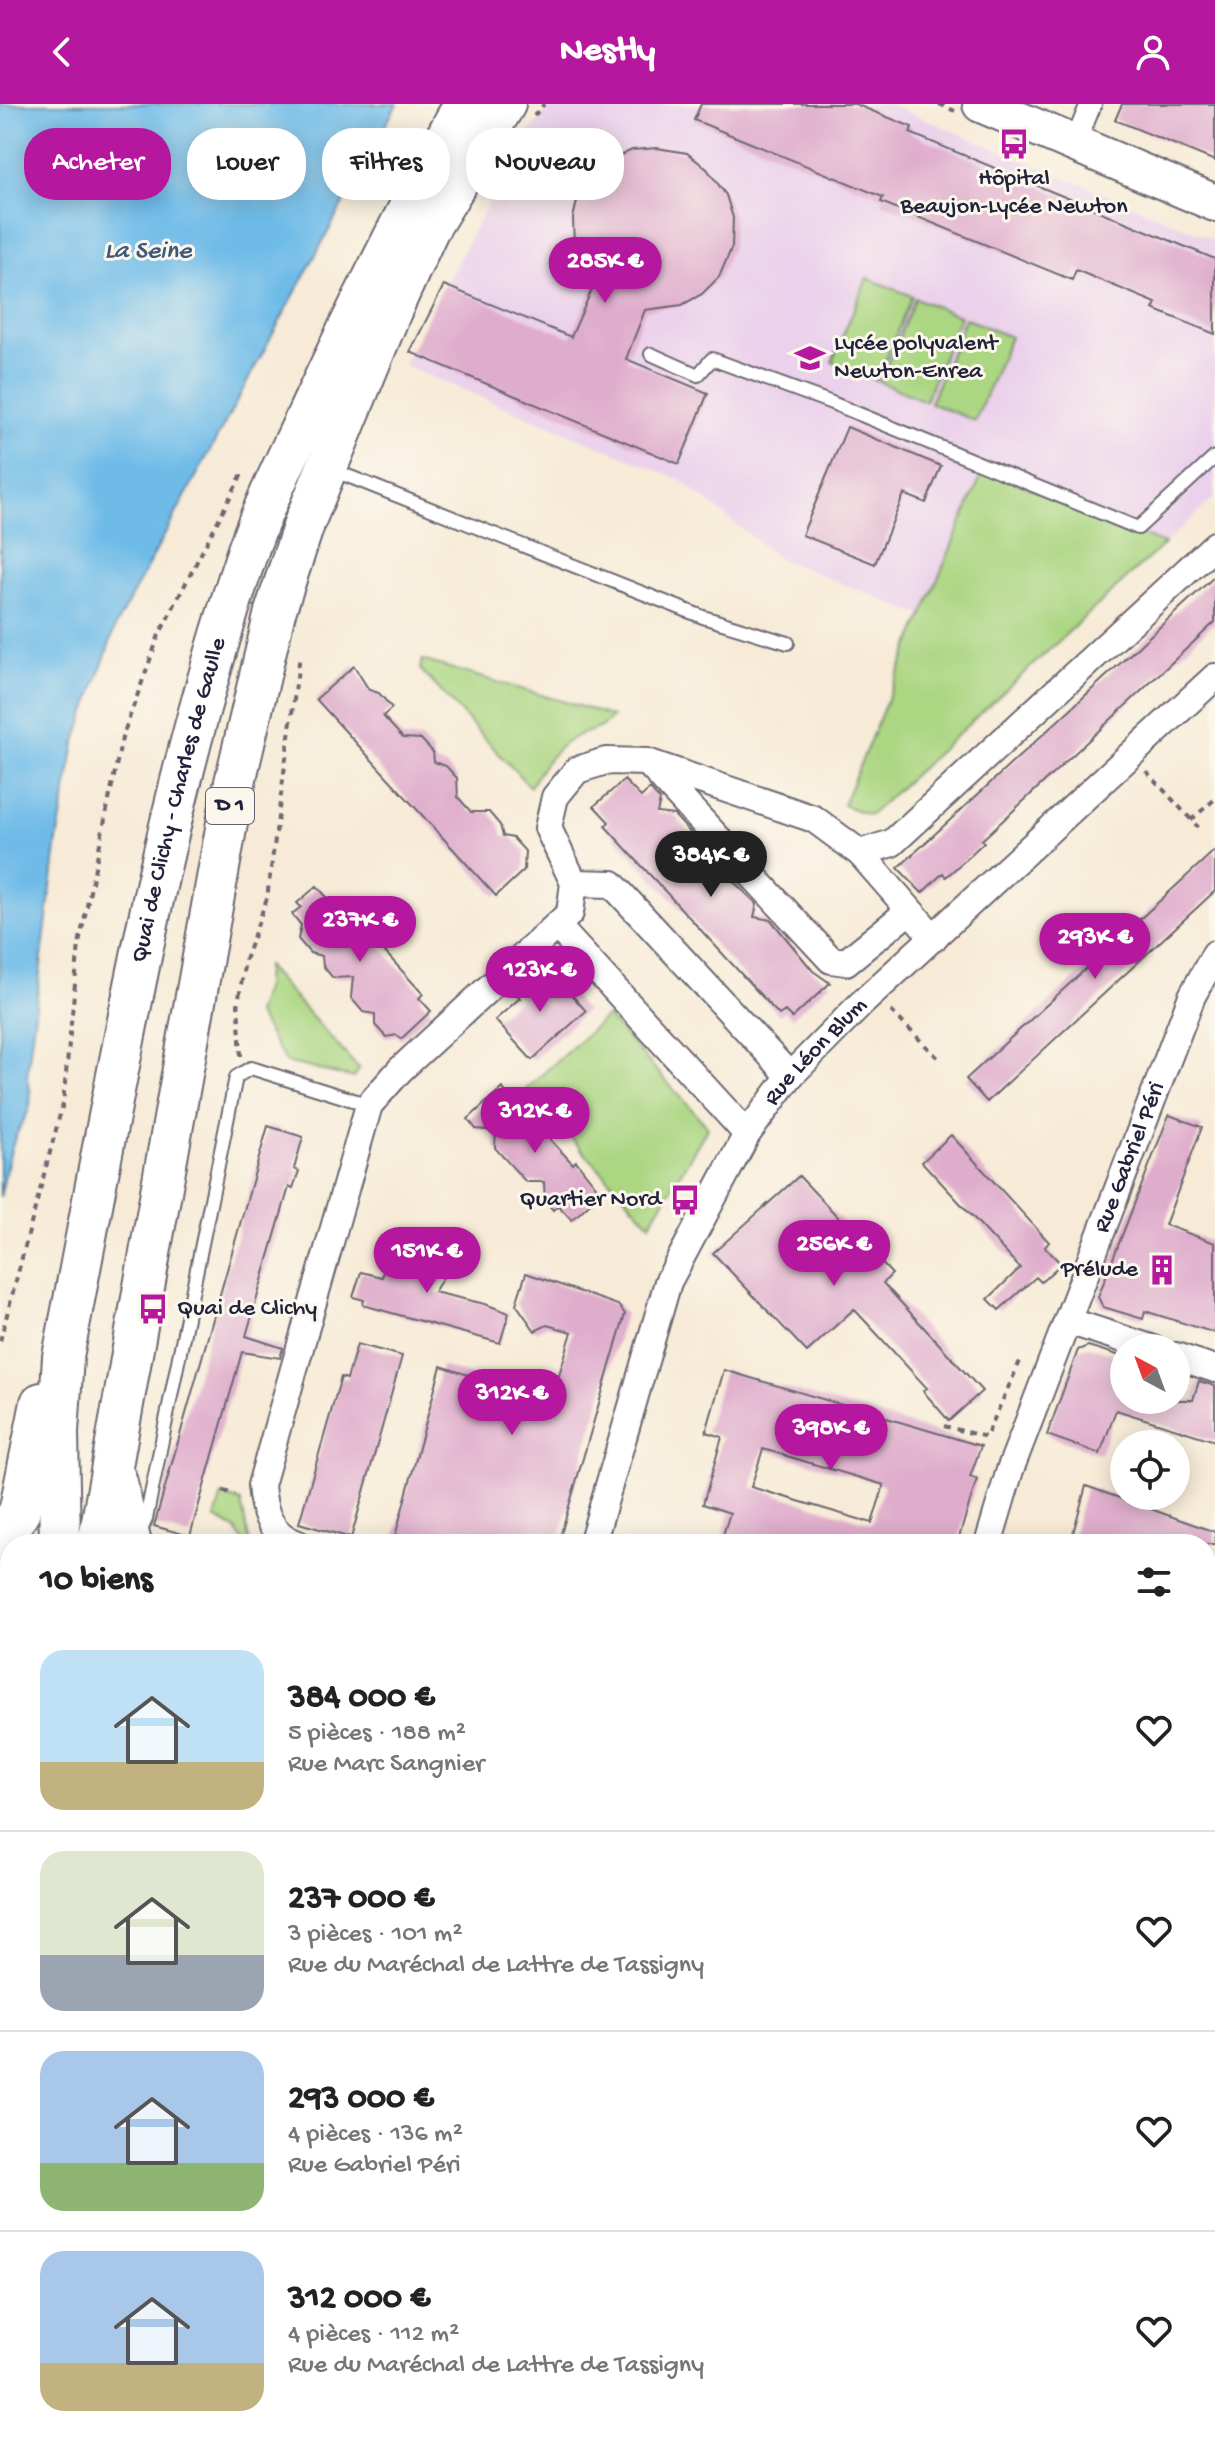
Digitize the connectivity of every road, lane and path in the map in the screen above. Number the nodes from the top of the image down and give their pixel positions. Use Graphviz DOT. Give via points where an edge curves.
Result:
graph roads {
  1 [pos="464,104"];
  2 [pos="544,104"];
  3 [pos="981,104"];
  4 [pos="1091,104"];
  5 [pos="516,115"];
  6 [pos="1075,143"];
  7 [pos="1215,203"];
  8 [pos="651,354"];
  9 [pos="1215,457"];
  10 [pos="327,468"];
  11 [pos="1215,545"];
  12 [pos="301,643"];
  13 [pos="788,643"];
  14 [pos="1215,677"];
  15 [pos="1130,756"];
  16 [pos="647,762"];
  17 [pos="1215,799"];
  18 [pos="1191,820"];
  19 [pos="1198,827"];
  20 [pos="860,853"];
  21 [pos="574,883"];
  22 [pos="909,911"];
  23 [pos="557,926"];
  24 [pos="934,938"];
  25 [pos="1215,954"];
  26 [pos="874,992"];
  27 [pos="940,1060"];
  28 [pos="243,1070"];
  29 [pos="790,1076"];
  30 [pos="369,1105"];
  31 [pos="747,1134"];
  32 [pos="1068,1321"];
  33 [pos="1110,1335"];
  34 [pos="63,1357"];
  35 [pos="1021,1359"];
  36 [pos="1190,1361"];
  37 [pos="1215,1369"];
  38 [pos="944,1426"];
  39 [pos="223,1491"];
  40 [pos="235,1494"];
  41 [pos="2,1534"];
  42 [pos="60,1534"];
  43 [pos="119,1534"];
  44 [pos="136,1534"];
  45 [pos="282,1534"];
  46 [pos="595,1534"];
  47 [pos="991,1534"];
  1 -- 34 [label="main road, Quai de Clichy - Charles de Gaulle" via="359,301 248,549 200,701 150,911"];
  2 -- 5 [label="path"];
  3 -- 6 [label="main road"];
  4 -- 6 [label="street"];
  5 -- 10 [label="main road, Quai de Clichy - Charles de Gaulle / D 1" via="428,230"];
  6 -- 7 [label="main road"];
  8 -- 9 [label="lane" via="698,375 712,359 1138,528"];
  10 -- 13 [label="lane" via="703,617"];
  10 -- 43 [label="main road, Quai de Clichy - Charles de Gaulle / D 1" via="275,612 232,795 113,1463"];
  11 -- 20 [label="street" via="892,843"];
  12 -- 28 [label="path" via="267,898 245,960 238,1004"];
  14 -- 15 [label="street, Rue Léon Blum"];
  15 -- 18 [label="path"];
  15 -- 24 [label="street, Rue Léon Blum"];
  16 -- 20 [label="street" via="814,819"];
  16 -- 21 [label="street" via="606,761 577,770 555,797 548,828"];
  16 -- 22 [label="street" via="831,960 846,962"];
  17 -- 18 [label="path"];
  18 -- 19 [label="path"];
  20 -- 22 [label="street"];
  21 -- 23 [label="street" via="570,913"];
  21 -- 29 [label="street" via="612,884"];
  22 -- 24 [label="street"];
  23 -- 30 [label="street"];
  23 -- 31 [label="street"];
  24 -- 26 [label="street, Rue Léon Blum"];
  25 -- 32 [label="street, Rue Gabriel Péri" via="1192,996"];
  26 -- 27 [label="path"];
  26 -- 29 [label="street, Rue Léon Blum"];
  28 -- 30 [label="lane" via="251,1068"];
  28 -- 44 [label="lane" via="234,1085 146,1519"];
  29 -- 31 [label="street, Rue Léon Blum"];
  30 -- 45 [label="street" via="261,1485 262,1507 271,1527"];
  31 -- 46 [label="street, Rue Léon Blum" via="668,1282"];
  32 -- 33 [label="street"];
  32 -- 47 [label="street, Rue Gabriel Péri"];
  34 -- 41 [label="main road" via="43,1396 19,1513"];
  34 -- 42 [label="main road, Quai de Clichy - Charles de Gaulle"];
  35 -- 38 [label="path" via="986,1437"];
  36 -- 37 [label="street"];
  39 -- 40 [label="path"];
}
